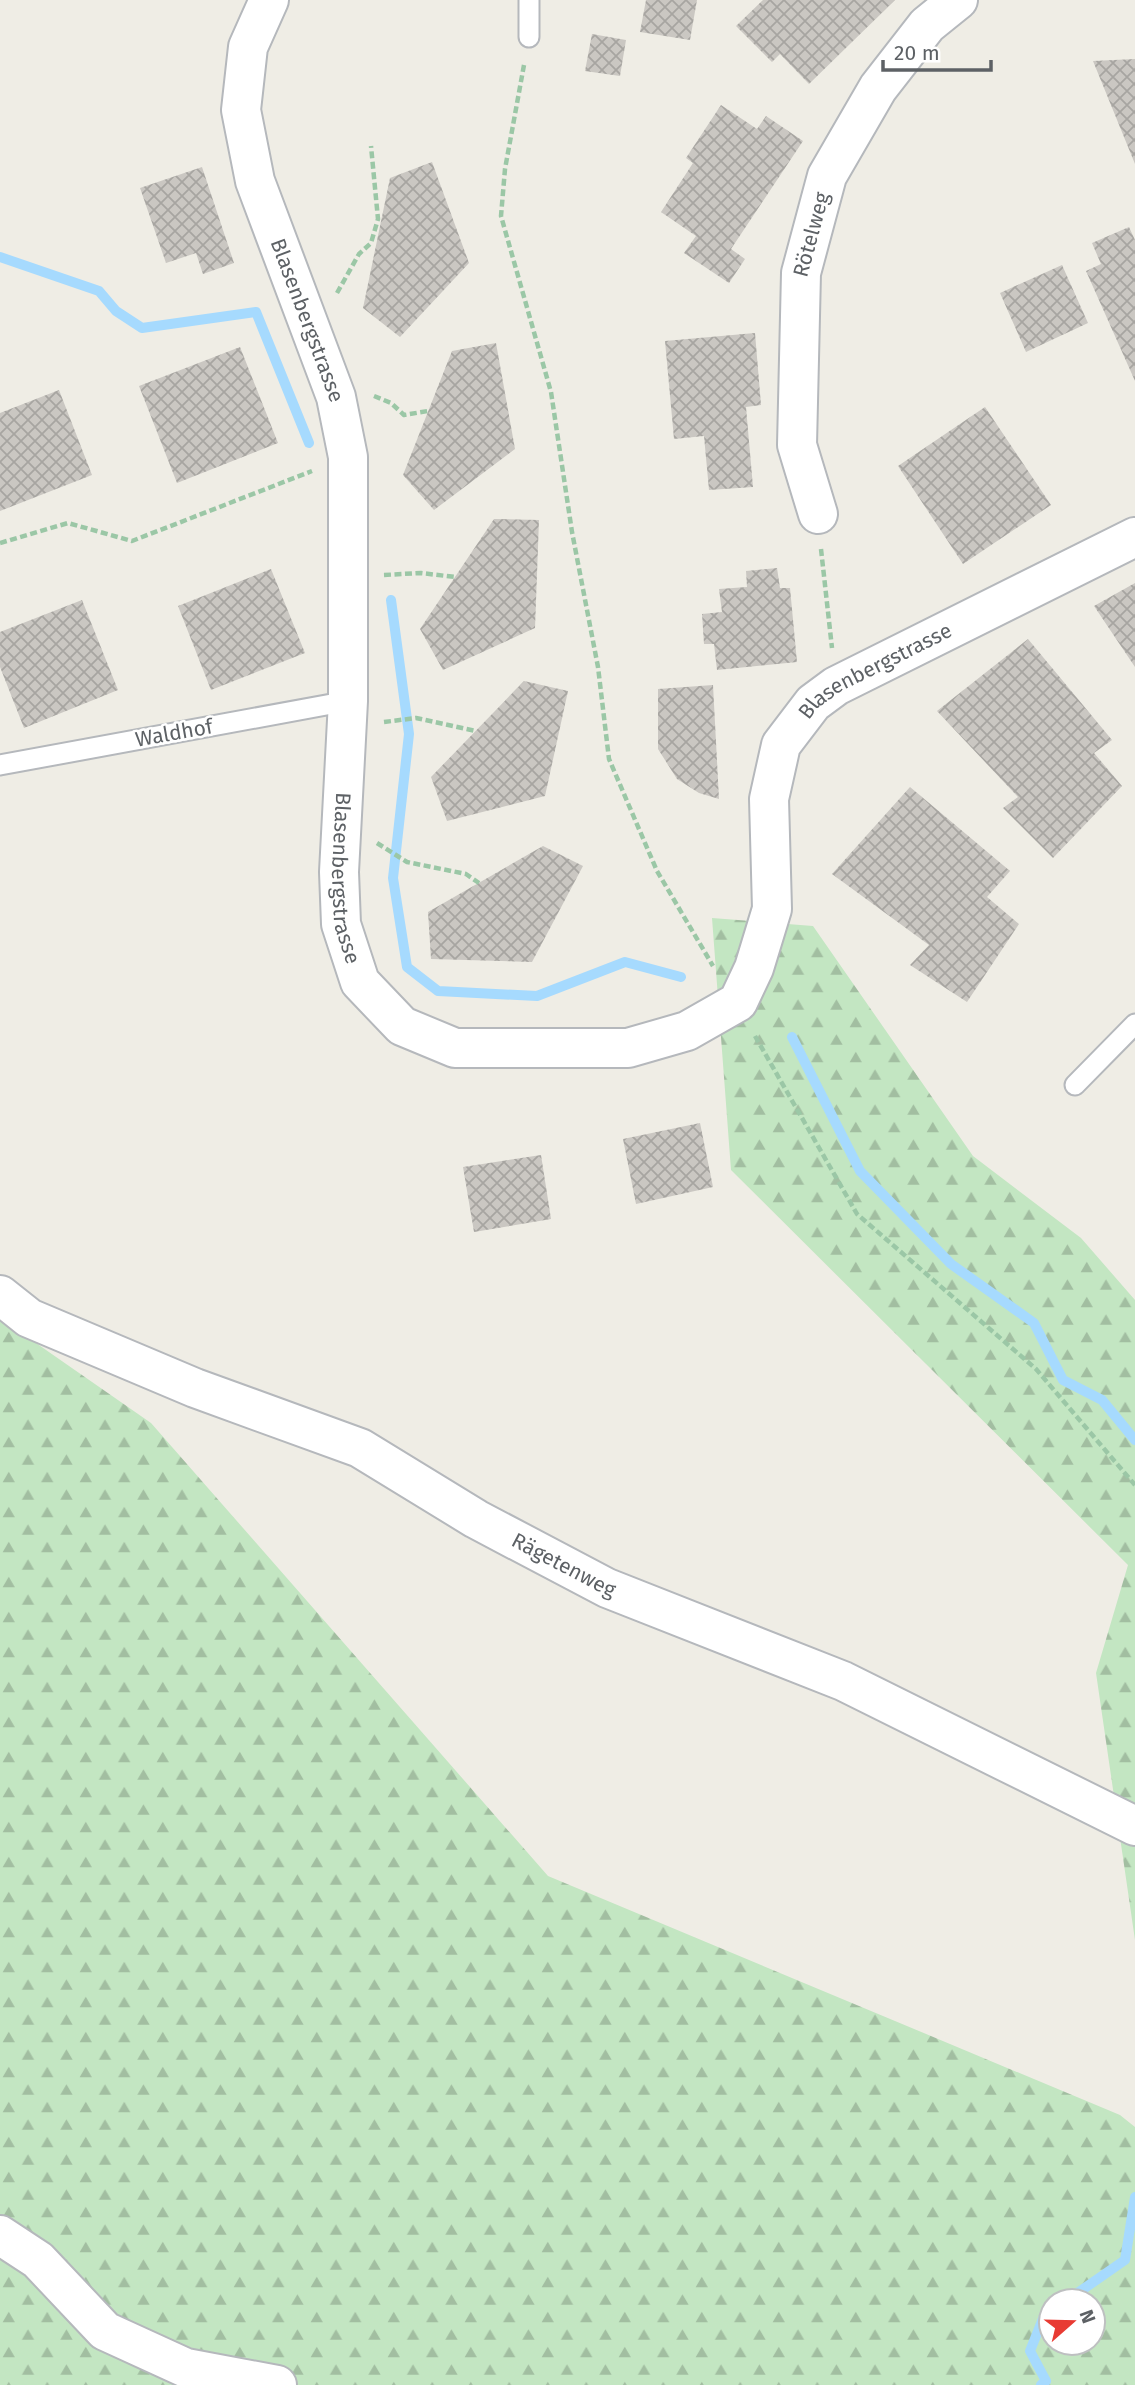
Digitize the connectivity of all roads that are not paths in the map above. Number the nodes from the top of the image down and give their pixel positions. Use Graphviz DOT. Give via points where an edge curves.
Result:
graph roads {
  1 [pos="269,0"];
  2 [pos="529,0"];
  3 [pos="958,0"];
  4 [pos="529,37"];
  5 [pos="818,514"];
  6 [pos="1135,537"];
  7 [pos="348,701"];
  8 [pos="0,765"];
  9 [pos="1135,1024"];
  10 [pos="1074,1085"];
  11 [pos="0,1295"];
  12 [pos="1135,1826"];
  13 [pos="0,2235"];
  14 [pos="277,2385"];
  1 -- 7 [label="street, Blasenbergstrasse" via="248,47 241,110 255,181 336,397 348,457"];
  2 -- 4 [label="lane"];
  3 -- 5 [label="street, Rötelweg" via="927,25 878,88 827,176 801,273 797,445"];
  6 -- 7 [label="street, Blasenbergstrasse" via="836,686 813,703 781,746 769,799 772,909 738,1002 687,1031 628,1048 455,1048 402,1026 360,982 341,924 339,872"];
  7 -- 8 [label="lane, Waldhof"];
  9 -- 10 [label="lane"];
  11 -- 12 [label="street, Rägetenweg" via="29,1318 195,1388 360,1448 476,1519 607,1588 843,1681"];
  13 -- 14 [label="street" via="38,2260 105,2331 186,2368"];
}
